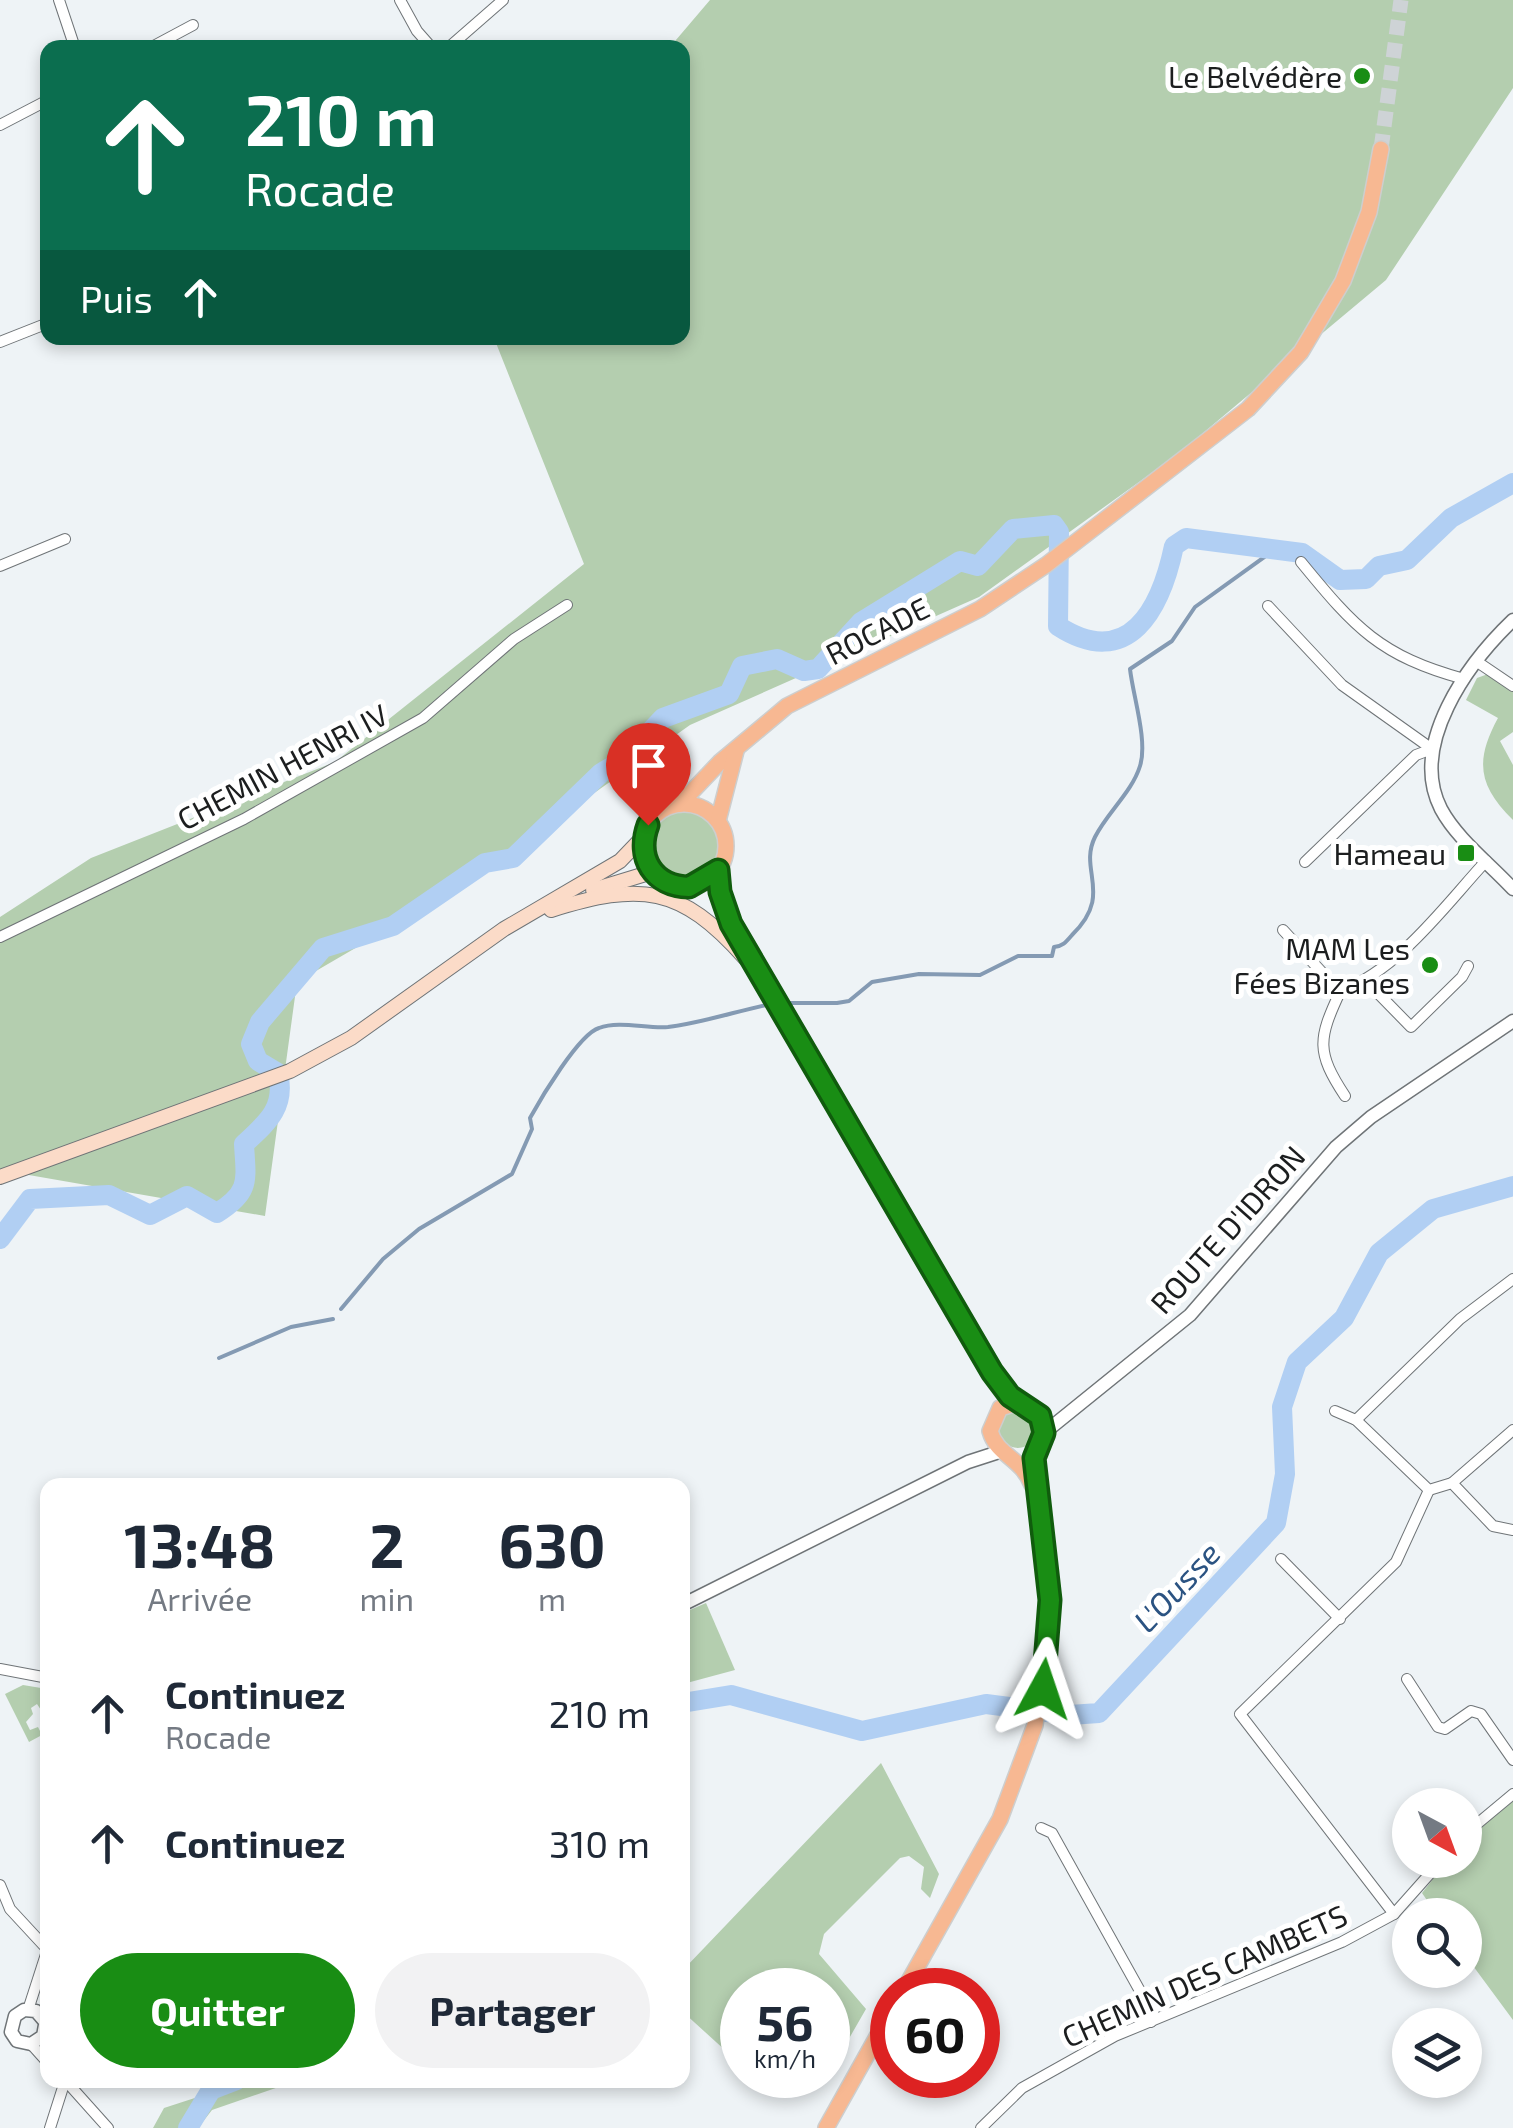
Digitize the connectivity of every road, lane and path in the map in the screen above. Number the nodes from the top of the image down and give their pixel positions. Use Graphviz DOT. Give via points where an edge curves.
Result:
graph roads {
  1 [pos="58,0"];
  2 [pos="400,0"];
  3 [pos="503,0"];
  4 [pos="194,26"];
  5 [pos="72,40"];
  6 [pos="166,40"];
  7 [pos="424,40"];
  8 [pos="457,40"];
  9 [pos="40,104"];
  10 [pos="0,125"];
  11 [pos="1381,149"];
  12 [pos="40,325"];
  13 [pos="0,342"];
  14 [pos="65,539"];
  15 [pos="1301,562"];
  16 [pos="0,566"];
  17 [pos="568,605"];
  18 [pos="1268,606"];
  19 [pos="1513,620"];
  20 [pos="1476,662"];
  21 [pos="1464,680"];
  22 [pos="1513,686"];
  23 [pos="737,748"];
  24 [pos="1432,749"];
  25 [pos="680,804"];
  26 [pos="718,820"];
  27 [pos="644,837"];
  28 [pos="1486,861"];
  29 [pos="1305,862"];
  30 [pos="718,870"];
  31 [pos="652,872"];
  32 [pos="689,887"];
  33 [pos="1513,889"];
  34 [pos="551,910"];
  35 [pos="731,924"];
  36 [pos="1284,930"];
  37 [pos="0,937"];
  38 [pos="478,950"];
  39 [pos="1468,966"];
  40 [pos="761,975"];
  41 [pos="1366,981"];
  42 [pos="1340,992"];
  43 [pos="1513,1021"];
  44 [pos="1346,1096"];
  45 [pos="0,1177"];
  46 [pos="1513,1279"];
  47 [pos="992,1372"];
  48 [pos="1017,1402"];
  49 [pos="1000,1408"];
  50 [pos="1035,1409"];
  51 [pos="1070,1409"];
  52 [pos="1335,1410"];
  53 [pos="1356,1420"];
  54 [pos="1513,1430"];
  55 [pos="990,1432"];
  56 [pos="1044,1433"];
  57 [pos="1035,1449"];
  58 [pos="1008,1454"];
  59 [pos="971,1461"];
  60 [pos="1452,1483"];
  61 [pos="1429,1490"];
  62 [pos="1040,1513"];
  63 [pos="1513,1530"];
  64 [pos="1281,1559"];
  65 [pos="690,1601"];
  66 [pos="1340,1618"];
  67 [pos="0,1670"];
  68 [pos="40,1677"];
  69 [pos="1406,1679"];
  70 [pos="1513,1760"];
  71 [pos="1513,1794"];
  72 [pos="1482,1820"];
  73 [pos="1041,1828"];
  74 [pos="1426,1878"];
  75 [pos="0,1885"];
  76 [pos="1408,1898"];
  77 [pos="1392,1911"];
  78 [pos="1392,1915"];
  79 [pos="40,1941"];
  80 [pos="916,1968"];
  81 [pos="40,1971"];
  82 [pos="28,2010"];
  83 [pos="40,2014"];
  84 [pos="1151,2022"];
  85 [pos="6,2028"];
  86 [pos="40,2038"];
  87 [pos="31,2044"];
  88 [pos="870,2049"];
  89 [pos="40,2055"];
  90 [pos="62,2088"];
  91 [pos="72,2088"];
  92 [pos="50,2128"];
  93 [pos="108,2128"];
  94 [pos="826,2128"];
  95 [pos="981,2128"];
  1 -- 5 [label="street"];
  2 -- 7 [label="street"];
  3 -- 8 [label="street"];
  4 -- 6 [label="street"];
  9 -- 10 [label="street"];
  11 -- 23 [label="main road, ROCADE" via="1356,249 1332,304 1301,352 1220,434 980,609 787,706"];
  12 -- 13 [label="street"];
  14 -- 16 [label="street"];
  15 -- 21 [label="street" via="1385,650"];
  17 -- 37 [label="street, CHEMIN HENRI IV" via="514,639 423,718 244,819"];
  18 -- 24 [label="street" via="1342,685"];
  19 -- 20 [label="street"];
  20 -- 21 [label="street"];
  20 -- 22 [label="street"];
  21 -- 24 [label="street"];
  23 -- 25 [label="main road, ROCADE"];
  23 -- 26 [label="main road"];
  24 -- 28 [label="street" via="1438,805"];
  24 -- 29 [label="street" via="1416,755"];
  25 -- 26 [label="main road" via="708,810"];
  25 -- 27 [label="main road" via="656,814"];
  26 -- 30 [label="main road" via="726,851"];
  27 -- 31 [label="main road"];
  27 -- 38 [label="main road" via="620,861"];
  28 -- 33 [label="street"];
  28 -- 41 [label="street"];
  30 -- 32 [label="main road"];
  30 -- 35 [label="main road"];
  31 -- 32 [label="main road" via="675,887"];
  31 -- 34 [label="main road"];
  32 -- 35 [label="main road"];
  34 -- 38 [label="main road"];
  34 -- 40 [label="main road" via="631,890 660,896 711,922"];
  35 -- 40 [label="main road"];
  36 -- 42 [label="street"];
  38 -- 45 [label="main road" via="351,1038 290,1071"];
  39 -- 41 [label="street" via="1411,1028"];
  40 -- 47 [label="main road"];
  41 -- 42 [label="street"];
  42 -- 44 [label="street" via="1320,1046"];
  43 -- 51 [label="street, ROUTE D'IDRON" via="1336,1146 1190,1314"];
  46 -- 53 [label="street" via="1460,1319"];
  47 -- 48 [label="main road"];
  47 -- 49 [label="main road"];
  48 -- 49 [label="main road"];
  48 -- 50 [label="main road"];
  49 -- 55 [label="main road"];
  50 -- 51 [label="street"];
  50 -- 56 [label="main road"];
  51 -- 56 [label="street, ROUTE D'IDRON"];
  52 -- 53 [label="street"];
  53 -- 61 [label="street"];
  54 -- 60 [label="street"];
  55 -- 58 [label="main road"];
  55 -- 59 [label="street"];
  56 -- 57 [label="main road"];
  57 -- 58 [label="main road"];
  57 -- 62 [label="main road"];
  58 -- 59 [label="street"];
  58 -- 62 [label="main road" via="1025,1469"];
  59 -- 65 [label="street"];
  60 -- 61 [label="street"];
  60 -- 63 [label="street" via="1493,1526"];
  61 -- 66 [label="street" via="1396,1562"];
  62 -- 80 [label="main road" via="1050,1600 1036,1719 1000,1819"];
  64 -- 66 [label="street"];
  66 -- 77 [label="street" via="1240,1714"];
  67 -- 68 [label="street"];
  69 -- 70 [label="street" via="1438,1727 1470,1711 1481,1714"];
  71 -- 72 [label="street"];
  73 -- 84 [label="street" via="1062,1850"];
  74 -- 76 [label="street, CHEMIN DES CAMBETS"];
  75 -- 79 [label="street" via="10,1910"];
  78 -- 84 [label="street, CHEMIN DES CAMBETS"];
  81 -- 82 [label="street"];
  82 -- 83 [label="street"];
  82 -- 85 [label="street"];
  84 -- 95 [label="street, CHEMIN DES CAMBETS" via="1022,2088"];
  85 -- 87 [label="street"];
  86 -- 87 [label="street"];
  87 -- 89 [label="street"];
  88 -- 94 [label="main road"];
  90 -- 92 [label="street"];
  91 -- 93 [label="street"];
}
